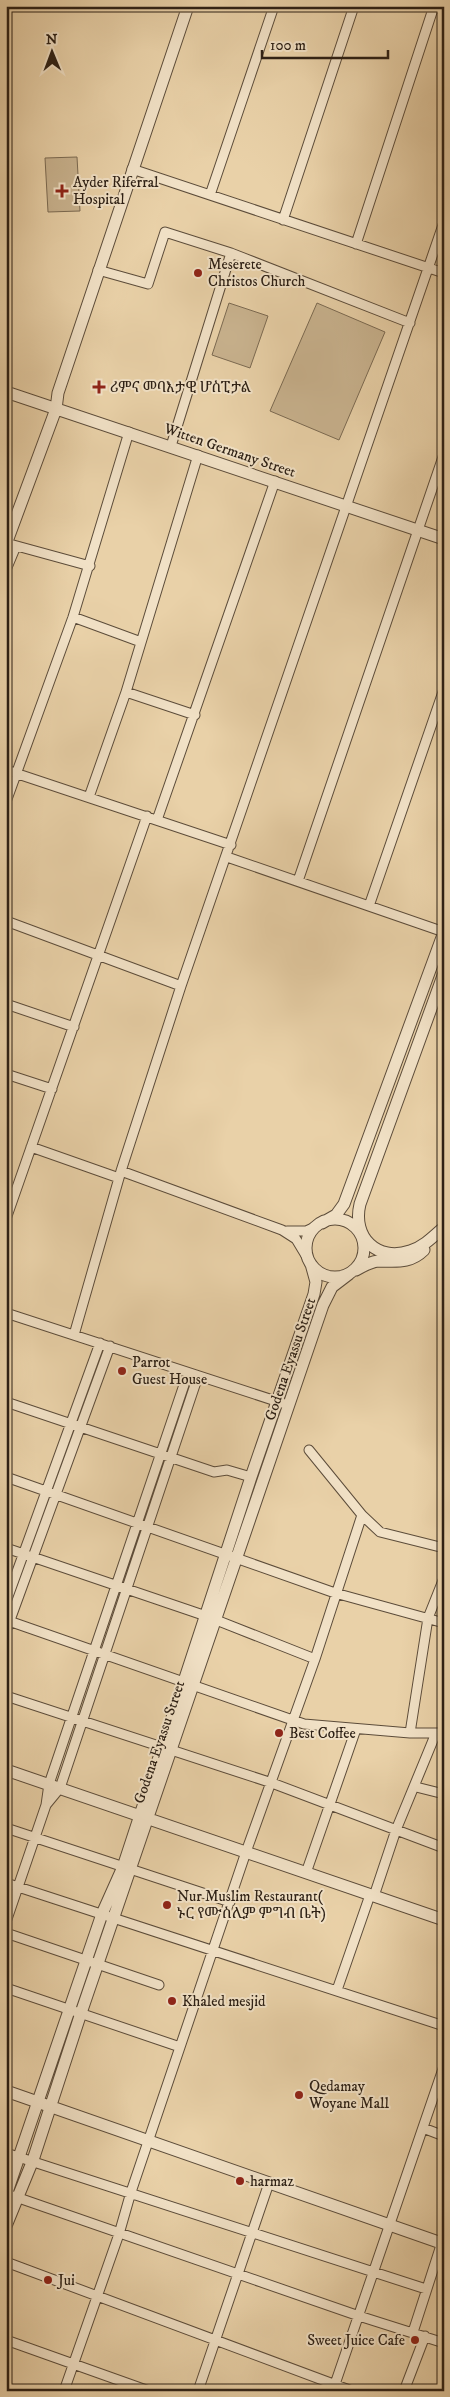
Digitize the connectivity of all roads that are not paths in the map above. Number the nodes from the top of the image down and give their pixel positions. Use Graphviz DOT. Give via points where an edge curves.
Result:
graph roads {
  1 [pos="188,6"];
  2 [pos="274,6"];
  3 [pos="354,6"];
  4 [pos="435,6"];
  5 [pos="444,9"];
  6 [pos="132,169"];
  7 [pos="210,195"];
  8 [pos="283,220"];
  9 [pos="444,222"];
  10 [pos="356,244"];
  11 [pos="231,253"];
  12 [pos="428,268"];
  13 [pos="98,270"];
  14 [pos="444,273"];
  15 [pos="410,322"];
  16 [pos="6,392"];
  17 [pos="52,408"];
  18 [pos="129,432"];
  19 [pos="171,446"];
  20 [pos="444,454"];
  21 [pos="198,455"];
  22 [pos="275,481"];
  23 [pos="345,506"];
  24 [pos="6,521"];
  25 [pos="418,530"];
  26 [pos="444,539"];
  27 [pos="9,544"];
  28 [pos="90,566"];
  29 [pos="6,570"];
  30 [pos="73,617"];
  31 [pos="141,642"];
  32 [pos="444,689"];
  33 [pos="126,692"];
  34 [pos="194,715"];
  35 [pos="6,770"];
  36 [pos="17,773"];
  37 [pos="89,797"];
  38 [pos="6,802"];
  39 [pos="147,816"];
  40 [pos="157,820"];
  41 [pos="231,845"];
  42 [pos="227,856"];
  43 [pos="298,881"];
  44 [pos="370,906"];
  45 [pos="6,921"];
  46 [pos="444,932"];
  47 [pos="99,954"];
  48 [pos="444,973"];
  49 [pos="181,986"];
  50 [pos="6,1004"];
  51 [pos="74,1027"];
  52 [pos="396,1058"];
  53 [pos="411,1062"];
  54 [pos="6,1074"];
  55 [pos="52,1089"];
  56 [pos="32,1146"];
  57 [pos="120,1175"];
  58 [pos="6,1219"];
  59 [pos="319,1224"];
  60 [pos="443,1228"];
  61 [pos="282,1230"];
  62 [pos="360,1232"];
  63 [pos="309,1262"];
  64 [pos="351,1273"];
  65 [pos="6,1313"];
  66 [pos="74,1336"];
  67 [pos="100,1343"];
  68 [pos="110,1346"];
  69 [pos="188,1373"];
  70 [pos="198,1376"];
  71 [pos="6,1402"];
  72 [pos="277,1402"];
  73 [pos="290,1406"];
  74 [pos="70,1424"];
  75 [pos="80,1428"];
  76 [pos="309,1450"];
  77 [pos="161,1455"];
  78 [pos="170,1458"];
  79 [pos="6,1477"];
  80 [pos="251,1477"];
  81 [pos="46,1491"];
  82 [pos="56,1494"];
  83 [pos="362,1515"];
  84 [pos="138,1523"];
  85 [pos="148,1526"];
  86 [pos="6,1548"];
  87 [pos="444,1548"];
  88 [pos="24,1554"];
  89 [pos="232,1555"];
  90 [pos="33,1558"];
  91 [pos="444,1578"];
  92 [pos="116,1586"];
  93 [pos="126,1589"];
  94 [pos="335,1593"];
  95 [pos="6,1602"];
  96 [pos="206,1616"];
  97 [pos="428,1618"];
  98 [pos="217,1620"];
  99 [pos="8,1621"];
  100 [pos="444,1623"];
  101 [pos="6,1631"];
  102 [pos="94,1651"];
  103 [pos="104,1654"];
  104 [pos="315,1658"];
  105 [pos="189,1684"];
  106 [pos="6,1696"];
  107 [pos="72,1717"];
  108 [pos="82,1720"];
  109 [pos="293,1720"];
  110 [pos="356,1729"];
  111 [pos="410,1733"];
  112 [pos="440,1733"];
  113 [pos="167,1748"];
  114 [pos="6,1770"];
  115 [pos="272,1783"];
  116 [pos="54,1786"];
  117 [pos="416,1787"];
  118 [pos="444,1794"];
  119 [pos="330,1804"];
  120 [pos="144,1817"];
  121 [pos="6,1828"];
  122 [pos="396,1830"];
  123 [pos="35,1838"];
  124 [pos="444,1848"];
  125 [pos="246,1852"];
  126 [pos="127,1868"];
  127 [pos="306,1873"];
  128 [pos="6,1883"];
  129 [pos="17,1887"];
  130 [pos="372,1895"];
  131 [pos="230,1902"];
  132 [pos="102,1914"];
  133 [pos="114,1918"];
  134 [pos="444,1920"];
  135 [pos="6,1922"];
  136 [pos="6,1933"];
  137 [pos="213,1950"];
  138 [pos="86,1960"];
  139 [pos="99,1964"];
  140 [pos="159,1984"];
  141 [pos="6,1988"];
  142 [pos="337,1990"];
  143 [pos="69,2009"];
  144 [pos="80,2013"];
  145 [pos="444,2026"];
  146 [pos="180,2047"];
  147 [pos="444,2066"];
  148 [pos="6,2091"];
  149 [pos="44,2104"];
  150 [pos="422,2128"];
  151 [pos="444,2136"];
  152 [pos="148,2141"];
  153 [pos="6,2153"];
  154 [pos="21,2156"];
  155 [pos="32,2160"];
  156 [pos="269,2183"];
  157 [pos="131,2192"];
  158 [pos="10,2196"];
  159 [pos="390,2225"];
  160 [pos="6,2226"];
  161 [pos="252,2232"];
  162 [pos="119,2234"];
  163 [pos="443,2241"];
  164 [pos="6,2262"];
  165 [pos="374,2272"];
  166 [pos="239,2274"];
  167 [pos="426,2290"];
  168 [pos="96,2296"];
  169 [pos="359,2316"];
  170 [pos="413,2332"];
  171 [pos="425,2336"];
  172 [pos="6,2340"];
  173 [pos="214,2340"];
  174 [pos="444,2343"];
  175 [pos="74,2364"];
  176 [pos="334,2388"];
  177 [pos="64,2391"];
  178 [pos="149,2391"];
  179 [pos="198,2391"];
  180 [pos="352,2391"];
  181 [pos="404,2391"];
  1 -- 6 [label="street"];
  2 -- 7 [label="street"];
  3 -- 8 [label="street"];
  4 -- 5 [label="street"];
  4 -- 10 [label="street"];
  6 -- 7 [label="street"];
  6 -- 13 [label="street"];
  7 -- 8 [label="street"];
  8 -- 10 [label="street"];
  9 -- 12 [label="street"];
  10 -- 12 [label="street"];
  11 -- 13 [label="street" via="165,232 148,284"];
  11 -- 15 [label="street"];
  11 -- 19 [label="street"];
  12 -- 14 [label="street"];
  12 -- 15 [label="street"];
  13 -- 17 [label="street"];
  15 -- 23 [label="street"];
  16 -- 17 [label="street, Witten Germany Street"];
  17 -- 18 [label="street, Witten Germany Street"];
  17 -- 24 [label="street"];
  17 -- 27 [label="street"];
  18 -- 19 [label="street, Witten Germany Street"];
  18 -- 28 [label="street"];
  19 -- 21 [label="street, Witten Germany Street"];
  20 -- 25 [label="street"];
  21 -- 22 [label="street, Witten Germany Street"];
  21 -- 31 [label="street"];
  22 -- 23 [label="street, Witten Germany Street"];
  22 -- 34 [label="street"];
  23 -- 25 [label="street, Witten Germany Street"];
  23 -- 41 [label="street"];
  25 -- 26 [label="street, Witten Germany Street"];
  25 -- 43 [label="street"];
  27 -- 28 [label="street"];
  27 -- 29 [label="street"];
  28 -- 30 [label="street"];
  30 -- 31 [label="street"];
  30 -- 36 [label="street"];
  31 -- 33 [label="street"];
  32 -- 44 [label="street"];
  33 -- 34 [label="street"];
  33 -- 37 [label="street"];
  34 -- 40 [label="street"];
  35 -- 36 [label="street"];
  36 -- 37 [label="street"];
  36 -- 38 [label="street"];
  37 -- 39 [label="street"];
  39 -- 40 [label="street"];
  39 -- 47 [label="street"];
  40 -- 41 [label="street"];
  41 -- 42 [label="street"];
  42 -- 43 [label="street"];
  42 -- 49 [label="street"];
  43 -- 44 [label="street"];
  44 -- 46 [label="street"];
  45 -- 47 [label="street"];
  46 -- 52 [label="street"];
  47 -- 49 [label="street"];
  47 -- 51 [label="street"];
  48 -- 53 [label="street"];
  49 -- 57 [label="street"];
  50 -- 51 [label="street"];
  51 -- 55 [label="street"];
  52 -- 53 [label="street"];
  52 -- 59 [label="street" via="344,1204 336,1215"];
  53 -- 62 [label="street" via="360,1204 357,1224"];
  54 -- 55 [label="street"];
  55 -- 56 [label="street"];
  56 -- 57 [label="street"];
  56 -- 58 [label="street"];
  57 -- 61 [label="street"];
  57 -- 66 [label="street"];
  59 -- 61 [label="street" via="306,1231"];
  59 -- 62 [label="street" via="334,1219 346,1221"];
  59 -- 63 [label="street" via="307,1241"];
  60 -- 62 [label="street" via="416,1248 394,1254 378,1250"];
  60 -- 64 [label="street" via="412,1259 372,1262"];
  61 -- 63 [label="street" via="296,1239"];
  62 -- 64 [label="street" via="365,1250 362,1261"];
  63 -- 64 [label="street" via="325,1276 337,1278"];
  63 -- 72 [label="street, Godena Eyassu Street" via="316,1287"];
  64 -- 73 [label="street, Godena Eyassu Street" via="336,1283 326,1298"];
  65 -- 66 [label="street"];
  66 -- 67 [label="street"];
  67 -- 68 [label="street"];
  67 -- 74 [label="street"];
  68 -- 69 [label="street"];
  68 -- 75 [label="street"];
  69 -- 70 [label="street"];
  69 -- 77 [label="street"];
  70 -- 72 [label="street"];
  70 -- 78 [label="street"];
  71 -- 74 [label="street"];
  72 -- 73 [label="street"];
  72 -- 80 [label="street, Godena Eyassu Street"];
  73 -- 89 [label="street, Godena Eyassu Street"];
  74 -- 75 [label="street"];
  74 -- 81 [label="street"];
  75 -- 77 [label="street"];
  75 -- 82 [label="street"];
  76 -- 83 [label="street"];
  77 -- 78 [label="street"];
  77 -- 84 [label="street"];
  78 -- 80 [label="street" via="214,1472 227,1470"];
  78 -- 85 [label="street"];
  79 -- 81 [label="street"];
  80 -- 89 [label="street, Godena Eyassu Street"];
  81 -- 82 [label="street"];
  81 -- 88 [label="street"];
  82 -- 84 [label="street"];
  82 -- 90 [label="street"];
  83 -- 87 [label="street" via="380,1532"];
  83 -- 94 [label="street"];
  84 -- 85 [label="street"];
  84 -- 92 [label="street"];
  85 -- 89 [label="street"];
  85 -- 93 [label="street"];
  86 -- 88 [label="street"];
  88 -- 90 [label="street"];
  88 -- 95 [label="street"];
  89 -- 94 [label="street"];
  89 -- 96 [label="street, Godena Eyassu Street"];
  89 -- 98 [label="street, Godena Eyassu Street"];
  90 -- 92 [label="street"];
  90 -- 99 [label="street"];
  91 -- 97 [label="street"];
  92 -- 93 [label="street"];
  92 -- 102 [label="street"];
  93 -- 96 [label="street"];
  93 -- 103 [label="street"];
  94 -- 97 [label="street"];
  94 -- 104 [label="street"];
  96 -- 98 [label="street"];
  96 -- 105 [label="street, Godena Eyassu Street"];
  97 -- 100 [label="street"];
  97 -- 111 [label="street"];
  98 -- 104 [label="street"];
  98 -- 105 [label="street, Godena Eyassu Street"];
  99 -- 101 [label="street"];
  99 -- 102 [label="street"];
  102 -- 103 [label="street"];
  102 -- 107 [label="street"];
  103 -- 105 [label="street"];
  103 -- 108 [label="street"];
  104 -- 109 [label="street"];
  105 -- 109 [label="street"];
  105 -- 113 [label="street, Godena Eyassu Street"];
  106 -- 107 [label="street"];
  107 -- 108 [label="street"];
  107 -- 116 [label="street"];
  108 -- 113 [label="street"];
  108 -- 116 [label="street"];
  109 -- 110 [label="street"];
  109 -- 115 [label="street"];
  110 -- 111 [label="street"];
  110 -- 119 [label="street"];
  111 -- 112 [label="street"];
  112 -- 117 [label="street"];
  113 -- 115 [label="street"];
  113 -- 120 [label="street, Godena Eyassu Street"];
  114 -- 116 [label="street"];
  115 -- 119 [label="street"];
  115 -- 125 [label="street"];
  116 -- 120 [label="street"];
  116 -- 123 [label="street"];
  117 -- 118 [label="street"];
  117 -- 122 [label="street"];
  119 -- 122 [label="street"];
  119 -- 127 [label="street"];
  120 -- 125 [label="street"];
  120 -- 126 [label="street, Godena Eyassu Street"];
  121 -- 123 [label="street"];
  122 -- 124 [label="street"];
  122 -- 130 [label="street"];
  123 -- 126 [label="street"];
  123 -- 129 [label="street"];
  125 -- 127 [label="street"];
  125 -- 131 [label="street"];
  126 -- 131 [label="street"];
  126 -- 132 [label="street, Godena Eyassu Street"];
  126 -- 133 [label="street, Godena Eyassu Street"];
  127 -- 130 [label="street"];
  128 -- 129 [label="street"];
  129 -- 132 [label="street"];
  129 -- 135 [label="street"];
  130 -- 134 [label="street"];
  130 -- 142 [label="street"];
  131 -- 137 [label="street"];
  132 -- 133 [label="street"];
  132 -- 138 [label="street, Godena Eyassu Street"];
  133 -- 137 [label="street"];
  133 -- 139 [label="street, Godena Eyassu Street"];
  136 -- 138 [label="street"];
  137 -- 142 [label="street"];
  137 -- 146 [label="street"];
  138 -- 139 [label="street"];
  138 -- 143 [label="street, Godena Eyassu Street"];
  139 -- 140 [label="street"];
  139 -- 144 [label="street, Godena Eyassu Street"];
  141 -- 143 [label="street"];
  142 -- 145 [label="street"];
  143 -- 144 [label="street"];
  143 -- 149 [label="street, Godena Eyassu Street"];
  144 -- 146 [label="street"];
  144 -- 149 [label="street, Godena Eyassu Street"];
  146 -- 152 [label="street"];
  147 -- 150 [label="street"];
  148 -- 149 [label="street"];
  149 -- 152 [label="street"];
  149 -- 154 [label="street, Godena Eyassu Street"];
  149 -- 155 [label="street, Godena Eyassu Street"];
  150 -- 151 [label="street"];
  150 -- 159 [label="street"];
  152 -- 156 [label="street"];
  152 -- 157 [label="street"];
  153 -- 154 [label="street"];
  154 -- 155 [label="street"];
  154 -- 158 [label="street, Godena Eyassu Street"];
  155 -- 157 [label="street"];
  155 -- 158 [label="street, Godena Eyassu Street"];
  156 -- 159 [label="street"];
  156 -- 161 [label="street"];
  157 -- 161 [label="street"];
  157 -- 162 [label="street"];
  158 -- 160 [label="street, Godena Eyassu Street"];
  158 -- 162 [label="street"];
  159 -- 163 [label="street"];
  159 -- 165 [label="street"];
  161 -- 165 [label="street"];
  161 -- 166 [label="street"];
  162 -- 166 [label="street"];
  162 -- 168 [label="street"];
  163 -- 167 [label="street"];
  164 -- 168 [label="street"];
  165 -- 167 [label="street"];
  165 -- 169 [label="street"];
  166 -- 169 [label="street"];
  166 -- 173 [label="street"];
  167 -- 170 [label="street"];
  168 -- 173 [label="street"];
  168 -- 175 [label="street"];
  169 -- 170 [label="street"];
  169 -- 176 [label="street"];
  170 -- 171 [label="street"];
  171 -- 174 [label="street"];
  171 -- 181 [label="street"];
  172 -- 175 [label="street"];
  173 -- 176 [label="street"];
  173 -- 179 [label="street"];
  175 -- 177 [label="street"];
  175 -- 178 [label="street"];
  176 -- 180 [label="street"];
}
